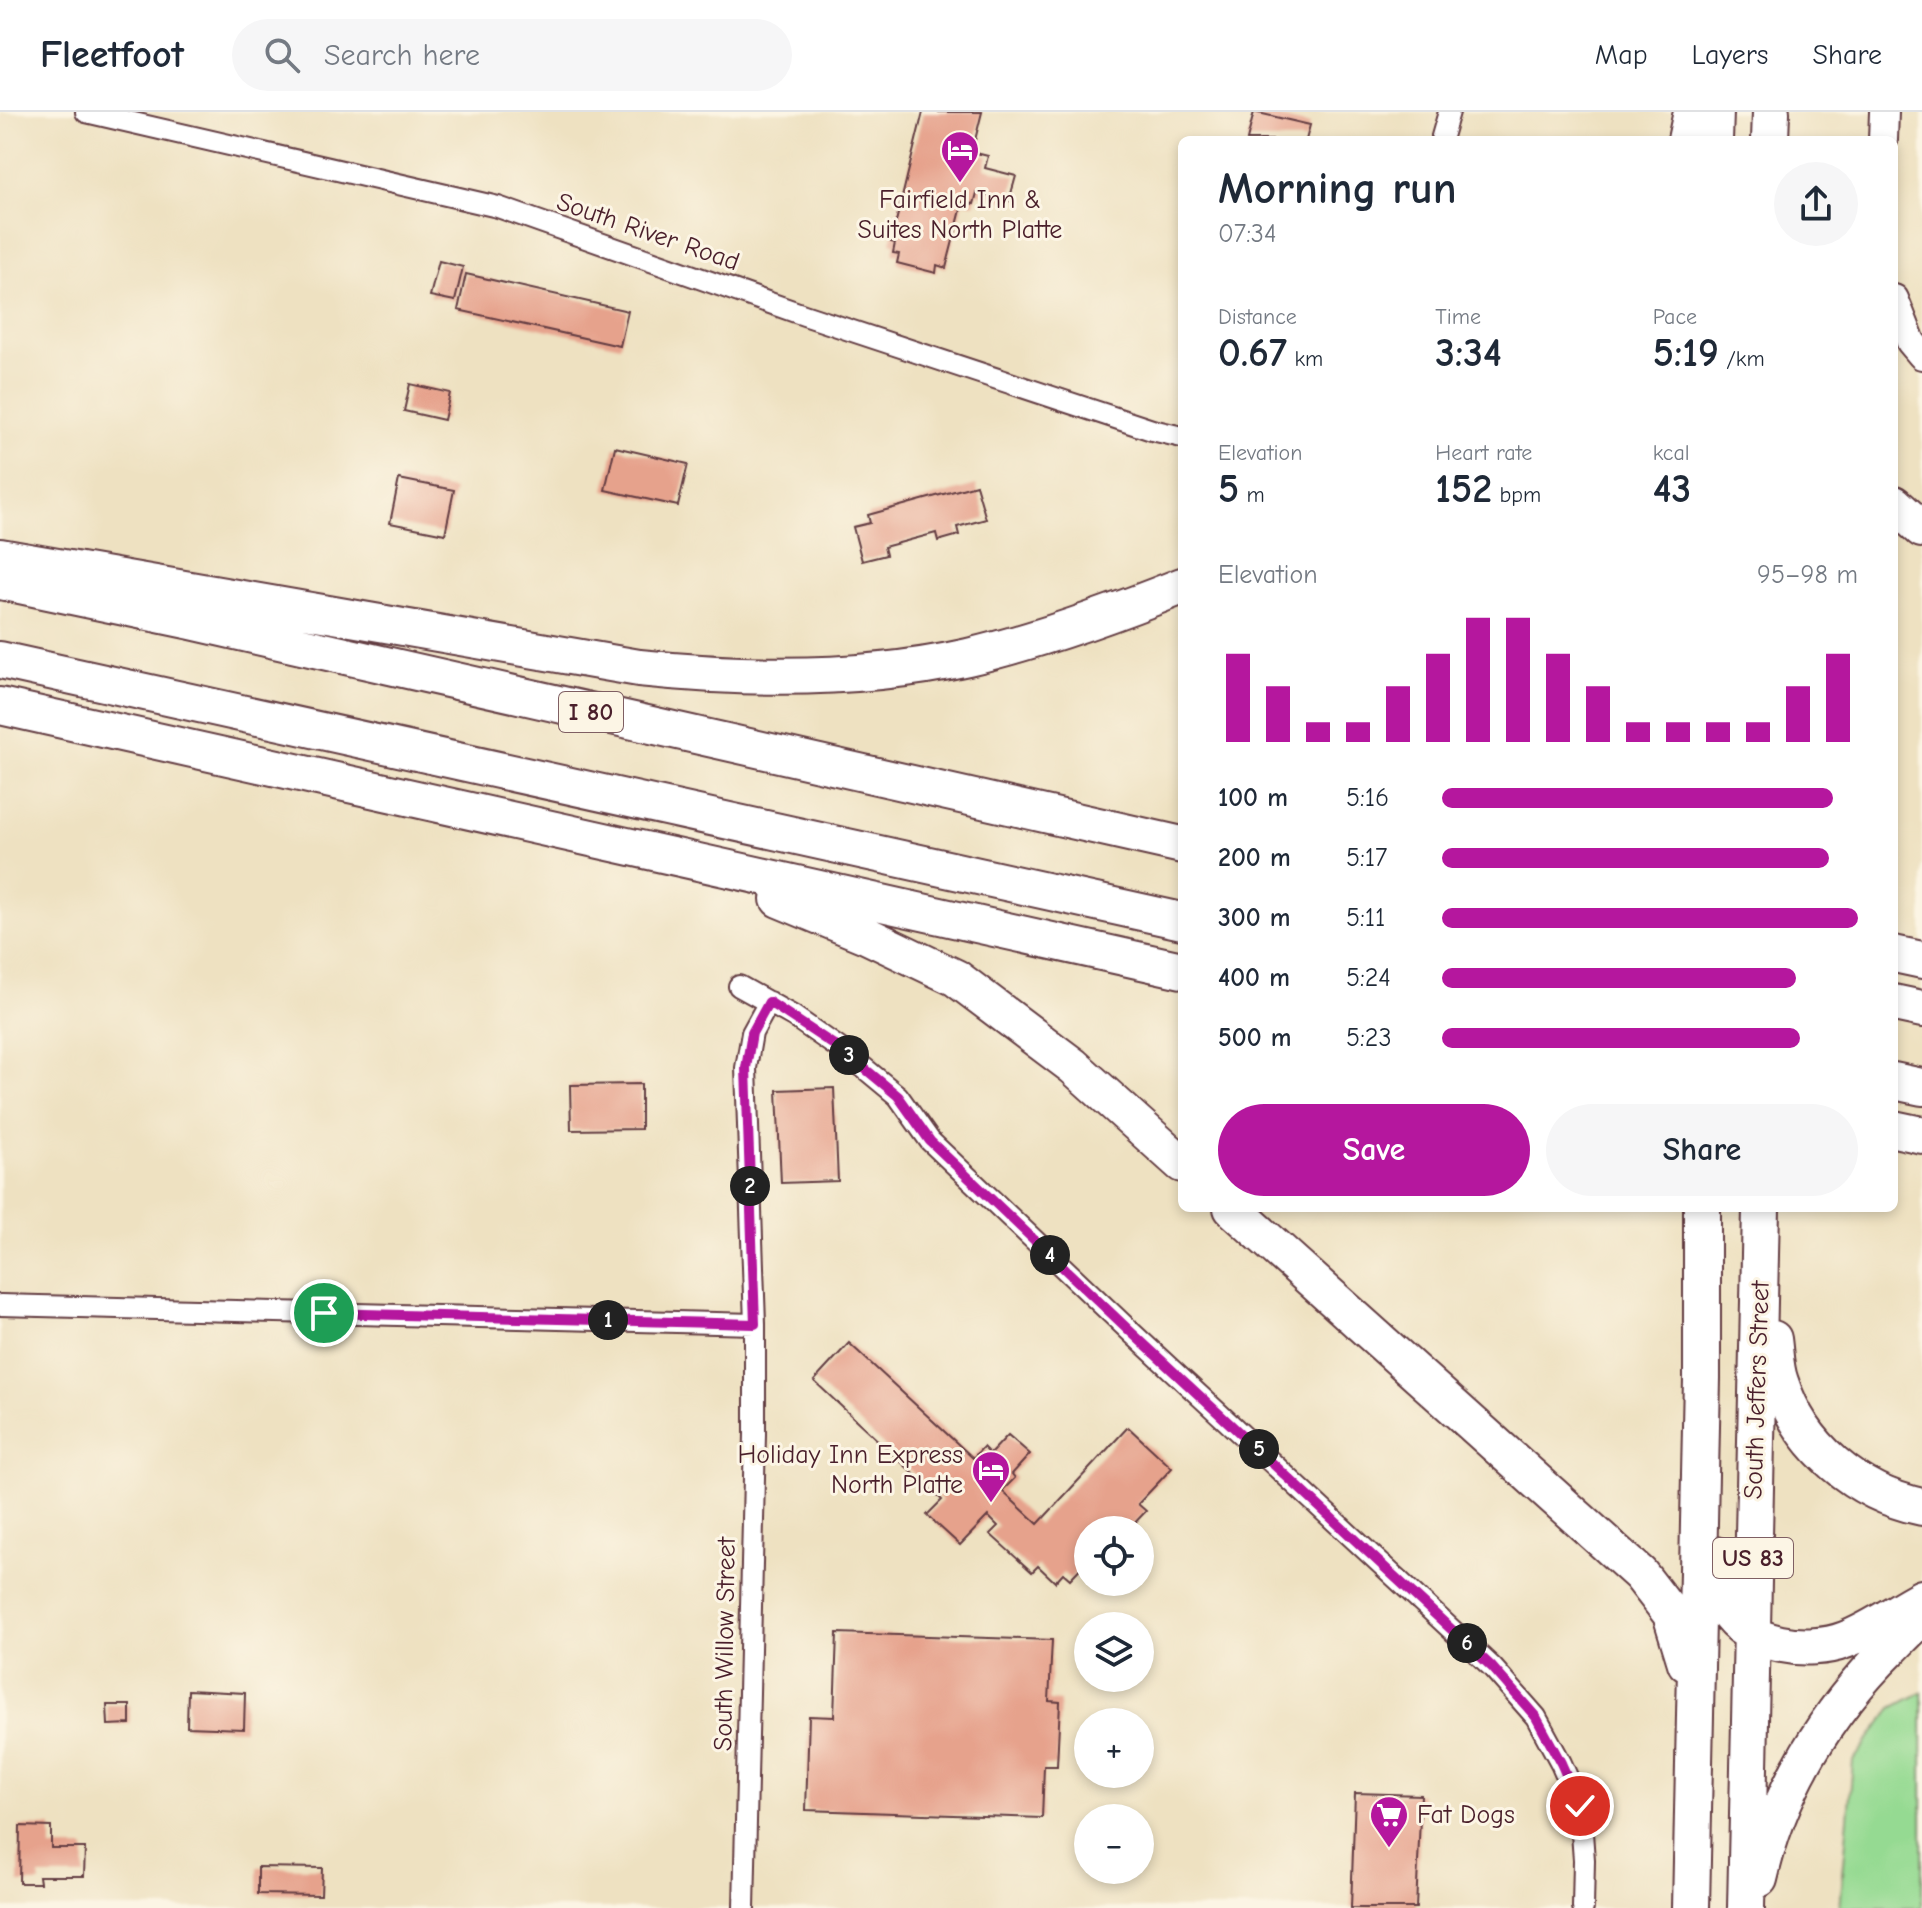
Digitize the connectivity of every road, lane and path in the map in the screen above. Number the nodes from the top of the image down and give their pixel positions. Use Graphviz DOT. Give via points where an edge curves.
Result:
graph roads {
  1 [pos="86,112"];
  2 [pos="1449,112"];
  3 [pos="1692,112"];
  4 [pos="1715,112"];
  5 [pos="1771,112"];
  6 [pos="1884,112"];
  7 [pos="1442,136"];
  8 [pos="1687,136"];
  9 [pos="1714,136"];
  10 [pos="1770,136"];
  11 [pos="1883,136"];
  12 [pos="1898,309"];
  13 [pos="1922,355"];
  14 [pos="1178,436"];
  15 [pos="1898,508"];
  16 [pos="1922,529"];
  17 [pos="0,557"];
  18 [pos="0,581"];
  19 [pos="1178,588"];
  20 [pos="0,660"];
  21 [pos="0,706"];
  22 [pos="590,839"];
  23 [pos="1178,844"];
  24 [pos="1178,920"];
  25 [pos="1898,955"];
  26 [pos="1922,960"];
  27 [pos="1178,969"];
  28 [pos="739,986"];
  29 [pos="769,1002"];
  30 [pos="1898,1004"];
  31 [pos="1922,1009"];
  32 [pos="1898,1082"];
  33 [pos="1922,1087"];
  34 [pos="1898,1130"];
  35 [pos="1922,1135"];
  36 [pos="1178,1160"];
  37 [pos="1236,1212"];
  38 [pos="1702,1212"];
  39 [pos="1763,1212"];
  40 [pos="1763,1212"];
  41 [pos="0,1305"];
  42 [pos="755,1324"];
  43 [pos="1702,1378"];
  44 [pos="1922,1507"];
  45 [pos="1922,1598"];
  46 [pos="1922,1618"];
  47 [pos="1751,1634"];
  48 [pos="1696,1707"];
  49 [pos="744,1908"];
  50 [pos="1583,1908"];
  51 [pos="1691,1908"];
  52 [pos="1746,1908"];
  53 [pos="1754,1908"];
  1 -- 14 [label="street, South River Road" via="498,207 804,315"];
  2 -- 7 [label="street"];
  3 -- 8 [label="highway"];
  4 -- 9 [label="highway"];
  5 -- 10 [label="highway"];
  6 -- 11 [label="street"];
  12 -- 13 [label="street"];
  15 -- 16 [label="highway"];
  17 -- 19 [label="highway" via="624,665 711,675 849,673 964,658 1076,626"];
  18 -- 23 [label="highway, I 80"];
  20 -- 24 [label="highway"];
  21 -- 22 [label="highway"];
  22 -- 27 [label="highway"];
  22 -- 36 [label="highway" via="796,905 956,978 1073,1066"];
  25 -- 26 [label="highway"];
  28 -- 29 [label="street"];
  29 -- 42 [label="street, South Willow Street" via="752,1033 746,1068"];
  29 -- 50 [label="street" via="846,1053 898,1096 930,1141 1492,1667 1536,1717 1580,1806"];
  30 -- 31 [label="highway"];
  32 -- 33 [label="highway"];
  34 -- 35 [label="highway"];
  37 -- 48 [label="highway" via="1640,1574 1671,1614"];
  38 -- 43 [label="highway, South Jeffers Street / US 83"];
  39 -- 44 [label="highway" via="1779,1380 1795,1416 1841,1471 1879,1495"];
  40 -- 47 [label="highway, South Jeffers Street / US 83"];
  41 -- 42 [label="street"];
  42 -- 49 [label="street, South Willow Street"];
  43 -- 47 [label="highway" via="1719,1589 1728,1613"];
  43 -- 48 [label="highway, South Jeffers Street / US 83"];
  45 -- 47 [label="highway" via="1845,1640 1824,1645 1797,1645"];
  46 -- 53 [label="highway" via="1858,1682 1811,1748 1768,1845"];
  47 -- 52 [label="highway, South Jeffers Street / US 83"];
  48 -- 51 [label="highway, South Jeffers Street / US 83"];
}
